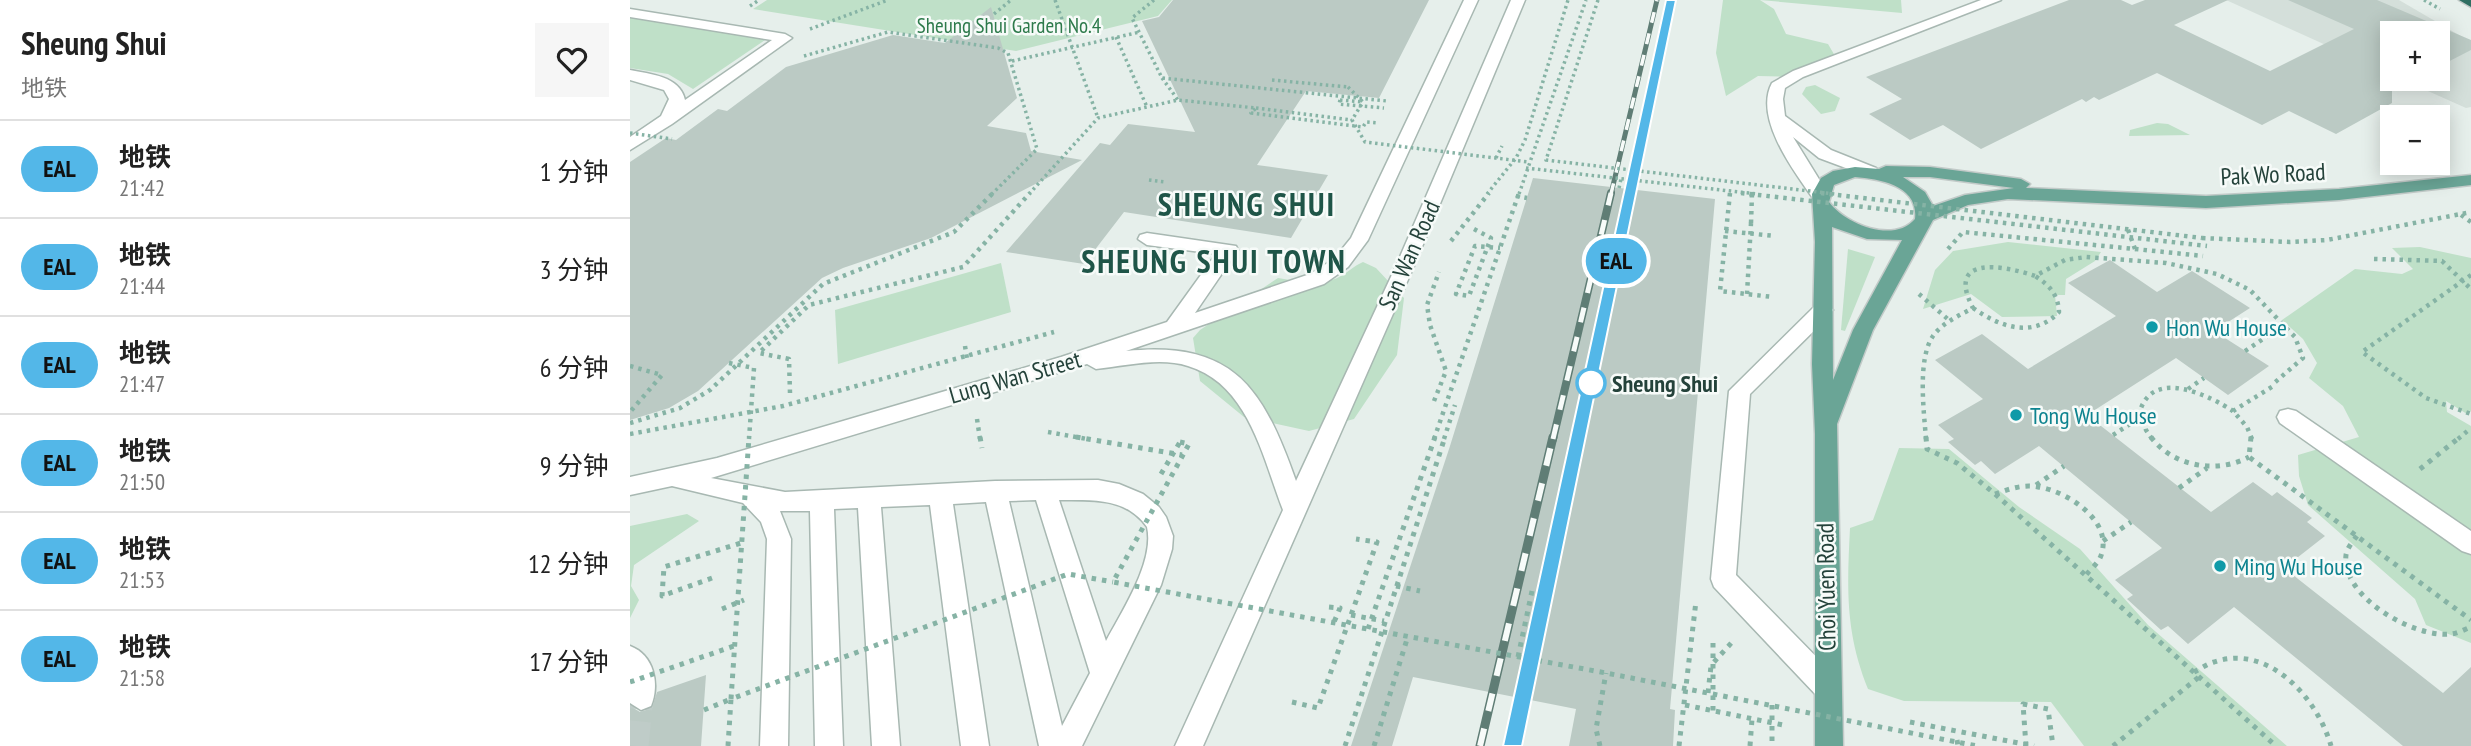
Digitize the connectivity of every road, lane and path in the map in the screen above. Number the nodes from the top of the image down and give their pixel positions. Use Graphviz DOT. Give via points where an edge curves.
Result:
graph roads {
  1 [pos="888,0"];
  2 [pos="1011,0"];
  3 [pos="1055,0"];
  4 [pos="1154,0"];
  5 [pos="1471,0"];
  6 [pos="1518,0"];
  7 [pos="1568,0"];
  8 [pos="1586,0"];
  9 [pos="1598,0"];
  10 [pos="1994,0"];
  11 [pos="2466,0"];
  12 [pos="2471,3"];
  13 [pos="630,13"];
  14 [pos="994,14"];
  15 [pos="1140,32"];
  16 [pos="1115,37"];
  17 [pos="785,38"];
  18 [pos="1072,48"];
  19 [pos="802,57"];
  20 [pos="1012,61"];
  21 [pos="630,75"];
  22 [pos="1162,78"];
  23 [pos="1272,80"];
  24 [pos="1178,100"];
  25 [pos="1387,101"];
  26 [pos="1363,102"];
  27 [pos="1147,107"];
  28 [pos="1256,108"];
  29 [pos="1384,108"];
  30 [pos="1098,118"];
  31 [pos="1779,119"];
  32 [pos="1352,120"];
  33 [pos="1378,123"];
  34 [pos="664,129"];
  35 [pos="630,133"];
  36 [pos="672,139"];
  37 [pos="653,143"];
  38 [pos="630,145"];
  39 [pos="1502,146"];
  40 [pos="1496,158"];
  41 [pos="1528,162"];
  42 [pos="1526,168"];
  43 [pos="1870,172"];
  44 [pos="1621,179"];
  45 [pos="1149,180"];
  46 [pos="2471,180"];
  47 [pos="1165,182"];
  48 [pos="1619,188"];
  49 [pos="1730,192"];
  50 [pos="1752,194"];
  51 [pos="1516,196"];
  52 [pos="2077,196"];
  53 [pos="1527,198"];
  54 [pos="1822,202"];
  55 [pos="2471,212"];
  56 [pos="2460,215"];
  57 [pos="1370,218"];
  58 [pos="1922,220"];
  59 [pos="2471,222"];
  60 [pos="2125,223"];
  61 [pos="1474,229"];
  62 [pos="1724,231"];
  63 [pos="1775,236"];
  64 [pos="1147,239"];
  65 [pos="2207,246"];
  66 [pos="1500,248"];
  67 [pos="1948,249"];
  68 [pos="2135,249"];
  69 [pos="1446,251"];
  70 [pos="2203,256"];
  71 [pos="2374,259"];
  72 [pos="1442,262"];
  73 [pos="2471,275"];
  74 [pos="2035,276"];
  75 [pos="2471,289"];
  76 [pos="1917,293"];
  77 [pos="1747,294"];
  78 [pos="1773,297"];
  79 [pos="1973,309"];
  80 [pos="1823,310"];
  81 [pos="1950,321"];
  82 [pos="2284,325"];
  83 [pos="1173,328"];
  84 [pos="1057,332"];
  85 [pos="2245,351"];
  86 [pos="729,363"];
  87 [pos="1066,363"];
  88 [pos="630,366"];
  89 [pos="2204,378"];
  90 [pos="2273,384"];
  91 [pos="2187,389"];
  92 [pos="790,393"];
  93 [pos="1434,401"];
  94 [pos="1454,405"];
  95 [pos="2233,411"];
  96 [pos="630,412"];
  97 [pos="2471,414"];
  98 [pos="2141,417"];
  99 [pos="2288,417"];
  100 [pos="630,423"];
  101 [pos="1826,428"];
  102 [pos="1048,432"];
  103 [pos="630,435"];
  104 [pos="2113,435"];
  105 [pos="1182,454"];
  106 [pos="2249,457"];
  107 [pos="2064,466"];
  108 [pos="2207,468"];
  109 [pos="1161,474"];
  110 [pos="668,480"];
  111 [pos="2035,485"];
  112 [pos="630,486"];
  113 [pos="2179,488"];
  114 [pos="1044,490"];
  115 [pos="995,491"];
  116 [pos="940,494"];
  117 [pos="1995,494"];
  118 [pos="749,495"];
  119 [pos="869,498"];
  120 [pos="822,501"];
  121 [pos="1294,508"];
  122 [pos="2131,522"];
  123 [pos="2357,536"];
  124 [pos="1356,539"];
  125 [pos="2103,541"];
  126 [pos="741,543"];
  127 [pos="2471,544"];
  128 [pos="2086,575"];
  129 [pos="712,578"];
  130 [pos="1113,582"];
  131 [pos="1396,586"];
  132 [pos="1532,590"];
  133 [pos="1420,591"];
  134 [pos="1697,596"];
  135 [pos="1329,607"];
  136 [pos="1351,615"];
  137 [pos="1384,621"];
  138 [pos="1334,622"];
  139 [pos="2471,627"];
  140 [pos="1368,629"];
  141 [pos="1408,636"];
  142 [pos="1736,638"];
  143 [pos="734,646"];
  144 [pos="1518,657"];
  145 [pos="630,658"];
  146 [pos="1713,663"];
  147 [pos="1103,672"];
  148 [pos="1606,673"];
  149 [pos="2196,675"];
  150 [pos="1828,688"];
  151 [pos="636,690"];
  152 [pos="1708,693"];
  153 [pos="731,699"];
  154 [pos="1292,702"];
  155 [pos="1685,705"];
  156 [pos="1772,705"];
  157 [pos="704,710"];
  158 [pos="1713,711"];
  159 [pos="1752,719"];
  160 [pos="1910,722"];
  161 [pos="1783,725"];
  162 [pos="1958,743"];
  163 [pos="728,746"];
  164 [pos="774,746"];
  165 [pos="830,746"];
  166 [pos="886,746"];
  167 [pos="975,746"];
  168 [pos="1053,746"];
  169 [pos="1066,746"];
  170 [pos="1189,746"];
  171 [pos="1345,746"];
  172 [pos="1374,746"];
  173 [pos="1600,746"];
  174 [pos="1679,746"];
  175 [pos="1750,746"];
  176 [pos="1772,746"];
  177 [pos="1829,746"];
  178 [pos="1977,746"];
  179 [pos="2026,746"];
  180 [pos="2034,746"];
  181 [pos="2053,746"];
  182 [pos="2113,746"];
  183 [pos="2276,746"];
  184 [pos="2331,746"];
  1 -- 17 [label="path"];
  2 -- 14 [label="path"];
  3 -- 18 [label="path"];
  4 -- 15 [label="path" via="1132,18"];
  5 -- 57 [label="street, San Wan Road"];
  6 -- 121 [label="street, San Wan Road" via="1405,266"];
  7 -- 69 [label="path" via="1520,149"];
  8 -- 41 [label="path, bridge"];
  9 -- 56 [label="path, bridge" via="1546,160 2202,238 2327,240"];
  10 -- 31 [label="street" via="1787,79 1776,92"];
  11 -- 12 [label="highway"];
  13 -- 17 [label="street"];
  15 -- 18 [label="path"];
  15 -- 22 [label="path"];
  16 -- 27 [label="path"];
  17 -- 34 [label="street"];
  18 -- 20 [label="path"];
  18 -- 30 [label="path"];
  19 -- 20 [label="path" via="888,32 998,48 1008,52"];
  20 -- 100 [label="path" via="1037,149 954,232 823,284 710,390 680,408"];
  21 -- 34 [label="street" via="658,80 674,90 673,112"];
  22 -- 24 [label="path"];
  22 -- 25 [label="path"];
  23 -- 26 [label="path, bridge" via="1348,88"];
  24 -- 27 [label="path"];
  24 -- 28 [label="path"];
  26 -- 29 [label="path" via="1339,100 1339,104"];
  26 -- 32 [label="path, bridge"];
  27 -- 30 [label="path"];
  28 -- 32 [label="path"];
  28 -- 33 [label="path" via="1251,113 1363,127 1366,122"];
  30 -- 92 [label="path" via="963,267 808,305 759,353 789,359"];
  31 -- 43 [label="street" via="1825,154"];
  31 -- 54 [label="street" via="1791,153"];
  32 -- 40 [label="path, bridge" via="1364,142"];
  34 -- 37 [label="path"];
  34 -- 38 [label="street"];
  35 -- 36 [label="path, bridge"];
  39 -- 40 [label="path"];
  40 -- 41 [label="path, bridge"];
  41 -- 42 [label="path, bridge"];
  42 -- 44 [label="path, bridge"];
  42 -- 51 [label="path, bridge"];
  43 -- 52 [label="main road, Pak Wo Road" via="1968,176"];
  43 -- 54 [label="main road" via="1835,177 1822,190"];
  43 -- 58 [label="main road" via="1907,185 1922,200"];
  44 -- 48 [label="path, bridge"];
  44 -- 49 [label="path, bridge"];
  45 -- 47 [label="path"];
  46 -- 52 [label="main road, Pak Wo Road" via="2272,200 2190,202"];
  49 -- 50 [label="path, bridge"];
  49 -- 62 [label="path"];
  50 -- 65 [label="path, bridge"];
  50 -- 77 [label="path, bridge"];
  51 -- 53 [label="path, bridge"];
  51 -- 66 [label="path, bridge"];
  52 -- 58 [label="main road, Pak Wo Road" via="1985,195 1951,203"];
  54 -- 58 [label="main road" via="1837,222 1875,236 1901,234"];
  54 -- 80 [label="main road, Choi Yuen Road"];
  55 -- 56 [label="path"];
  56 -- 59 [label="path"];
  57 -- 83 [label="street, Lung Wan Street" via="1341,263 1317,279"];
  58 -- 101 [label="main road, Choi Yuen Road" via="1863,330"];
  60 -- 68 [label="path"];
  61 -- 66 [label="path, bridge" via="1491,238 1486,251 1469,296 1456,294 1475,246"];
  62 -- 63 [label="path"];
  62 -- 77 [label="path" via="1720,291"];
  64 -- 83 [label="street" via="1229,250"];
  66 -- 140 [label="path, bridge"];
  67 -- 68 [label="path" via="1963,232"];
  68 -- 70 [label="path"];
  71 -- 75 [label="path, bridge" via="2442,261"];
  72 -- 93 [label="path" via="1427,305 1446,371"];
  73 -- 97 [label="path" via="2362,352 2426,398"];
  74 -- 79 [label="path" via="2001,266 1972,272 1963,288"];
  74 -- 79 [label="path" via="2055,293 2059,303 2059,312 2044,326 2015,328"];
  74 -- 82 [label="path" via="2064,260 2086,257 2166,263 2217,274 2250,290"];
  76 -- 81 [label="path"];
  77 -- 78 [label="path"];
  79 -- 81 [label="path"];
  80 -- 101 [label="main road, Choi Yuen Road"];
  80 -- 150 [label="street" via="1740,391 1723,579"];
  81 -- 117 [label="path" via="1931,339 1924,377 1927,449 1957,463"];
  82 -- 85 [label="path"];
  82 -- 90 [label="path" via="2295,337 2303,358"];
  83 -- 87 [label="street, Lung Wan Street"];
  84 -- 103 [label="path" via="783,406"];
  86 -- 126 [label="path, bridge" via="754,368"];
  87 -- 110 [label="street, Lung Wan Street"];
  87 -- 121 [label="street" via="1169,358 1192,359 1212,369 1236,387 1264,427"];
  88 -- 96 [label="path" via="662,376"];
  89 -- 91 [label="path"];
  91 -- 95 [label="path"];
  91 -- 98 [label="path" via="2171,388 2148,397"];
  94 -- 131 [label="path"];
  98 -- 104 [label="path"];
  98 -- 108 [label="path" via="2146,430 2164,449"];
  99 -- 127 [label="street"];
  101 -- 150 [label="main road, Choi Yuen Road"];
  102 -- 105 [label="path, bridge"];
  105 -- 109 [label="path, bridge" via="1189,444 1180,442"];
  105 -- 130 [label="path, bridge"];
  106 -- 108 [label="path" via="2240,465"];
  107 -- 111 [label="path"];
  108 -- 113 [label="path"];
  110 -- 112 [label="street, Lung Wan Street"];
  110 -- 118 [label="street"];
  111 -- 117 [label="path" via="2004,488"];
  111 -- 125 [label="path" via="2054,490 2087,511"];
  114 -- 115 [label="street"];
  114 -- 147 [label="street"];
  114 -- 147 [label="street" via="1119,494 1152,514 1161,536 1148,585"];
  115 -- 116 [label="street"];
  115 -- 168 [label="street"];
  116 -- 119 [label="street"];
  116 -- 167 [label="street"];
  117 -- 128 [label="path"];
  118 -- 120 [label="street" via="785,502"];
  118 -- 164 [label="street" via="769,512 779,539"];
  119 -- 120 [label="street"];
  119 -- 166 [label="street"];
  120 -- 165 [label="street"];
  121 -- 170 [label="street, San Wan Road"];
  122 -- 125 [label="path"];
  123 -- 139 [label="path" via="2347,544 2347,572 2371,603 2389,617 2432,634 2451,635"];
  124 -- 136 [label="path" via="1377,542"];
  125 -- 128 [label="path" via="2102,556"];
  126 -- 129 [label="path" via="664,567 662,596"];
  126 -- 143 [label="path, bridge"];
  128 -- 149 [label="path"];
  130 -- 138 [label="path, bridge"];
  130 -- 153 [label="path, bridge" via="1068,574"];
  131 -- 133 [label="path"];
  131 -- 137 [label="path"];
  132 -- 144 [label="path"];
  134 -- 155 [label="path"];
  135 -- 138 [label="path" via="1339,608"];
  136 -- 137 [label="path"];
  136 -- 154 [label="path" via="1318,708"];
  137 -- 171 [label="path"];
  138 -- 140 [label="path, bridge"];
  140 -- 141 [label="path, bridge"];
  141 -- 144 [label="path, bridge"];
  141 -- 172 [label="path"];
  142 -- 146 [label="path"];
  143 -- 151 [label="path, bridge"];
  143 -- 153 [label="path, bridge"];
  144 -- 148 [label="path, bridge"];
  145 -- 151 [label="street" via="638,664 643,681"];
  146 -- 152 [label="path" via="1713,643"];
  146 -- 158 [label="path"];
  147 -- 169 [label="street"];
  148 -- 152 [label="path, bridge"];
  148 -- 173 [label="path" via="1597,729"];
  149 -- 182 [label="path"];
  149 -- 183 [label="path"];
  149 -- 184 [label="path" via="2206,663 2221,658 2263,665 2285,677 2320,712"];
  150 -- 177 [label="main road, Choi Yuen Road"];
  152 -- 156 [label="path, bridge"];
  153 -- 157 [label="path"];
  153 -- 163 [label="path, bridge"];
  155 -- 158 [label="path"];
  155 -- 174 [label="path"];
  156 -- 162 [label="path, bridge"];
  156 -- 176 [label="path, bridge"];
  158 -- 159 [label="path"];
  159 -- 161 [label="path"];
  159 -- 175 [label="path"];
  160 -- 180 [label="path"];
  162 -- 178 [label="path, bridge"];
  179 -- 181 [label="path, bridge" via="2023,704 2048,709"];
}
